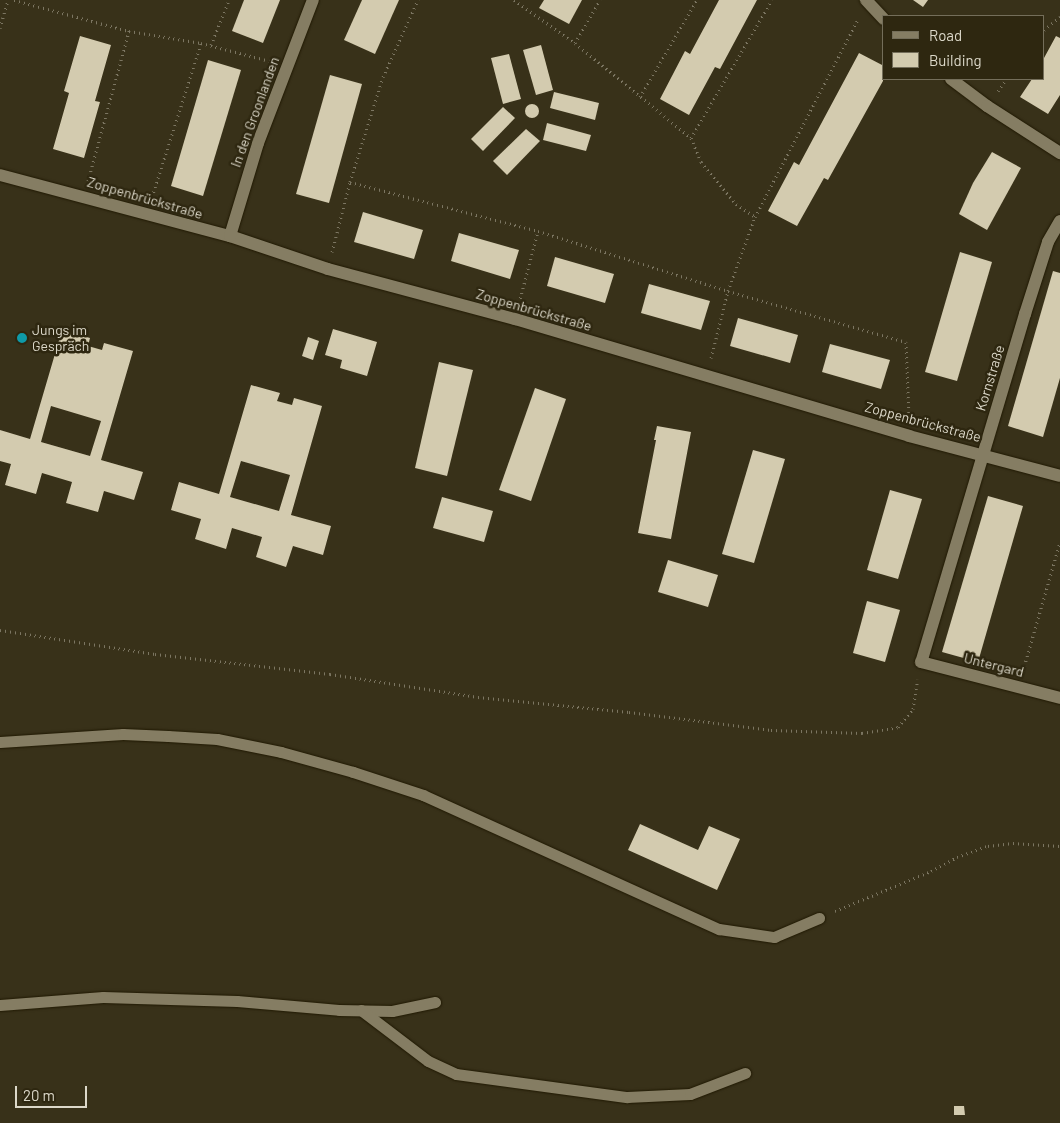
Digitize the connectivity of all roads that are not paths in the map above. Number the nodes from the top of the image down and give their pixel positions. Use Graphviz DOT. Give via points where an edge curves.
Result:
graph roads {
  1 [pos="313,0"];
  2 [pos="867,1"];
  3 [pos="882,17"];
  4 [pos="952,80"];
  5 [pos="1060,153"];
  6 [pos="0,175"];
  7 [pos="1060,221"];
  8 [pos="230,236"];
  9 [pos="983,454"];
  10 [pos="1060,476"];
  11 [pos="921,662"];
  12 [pos="1060,698"];
  13 [pos="0,742"];
  14 [pos="819,918"];
  15 [pos="435,1002"];
  16 [pos="0,1005"];
  17 [pos="361,1010"];
  18 [pos="745,1073"];
  1 -- 8 [label="street, In den Groonlanden" via="258,142"];
  2 -- 3 [label="street"];
  4 -- 5 [label="street"];
  6 -- 8 [label="street, Zoppenbrückstraße"];
  7 -- 9 [label="street, Kornstraße" via="1048,242"];
  8 -- 9 [label="street, Zoppenbrückstraße" via="328,269 515,319 909,436"];
  9 -- 10 [label="street, Zoppenbrückstraße"];
  9 -- 11 [label="street, Kornstraße"];
  11 -- 12 [label="street, Untergard"];
  13 -- 14 [label="lane" via="132,734 217,739 281,752 423,795 719,929 774,937"];
  15 -- 17 [label="lane" via="392,1011"];
  16 -- 17 [label="lane" via="103,997 237,1001"];
  17 -- 18 [label="lane" via="428,1061 456,1074 627,1096 690,1094"];
}
